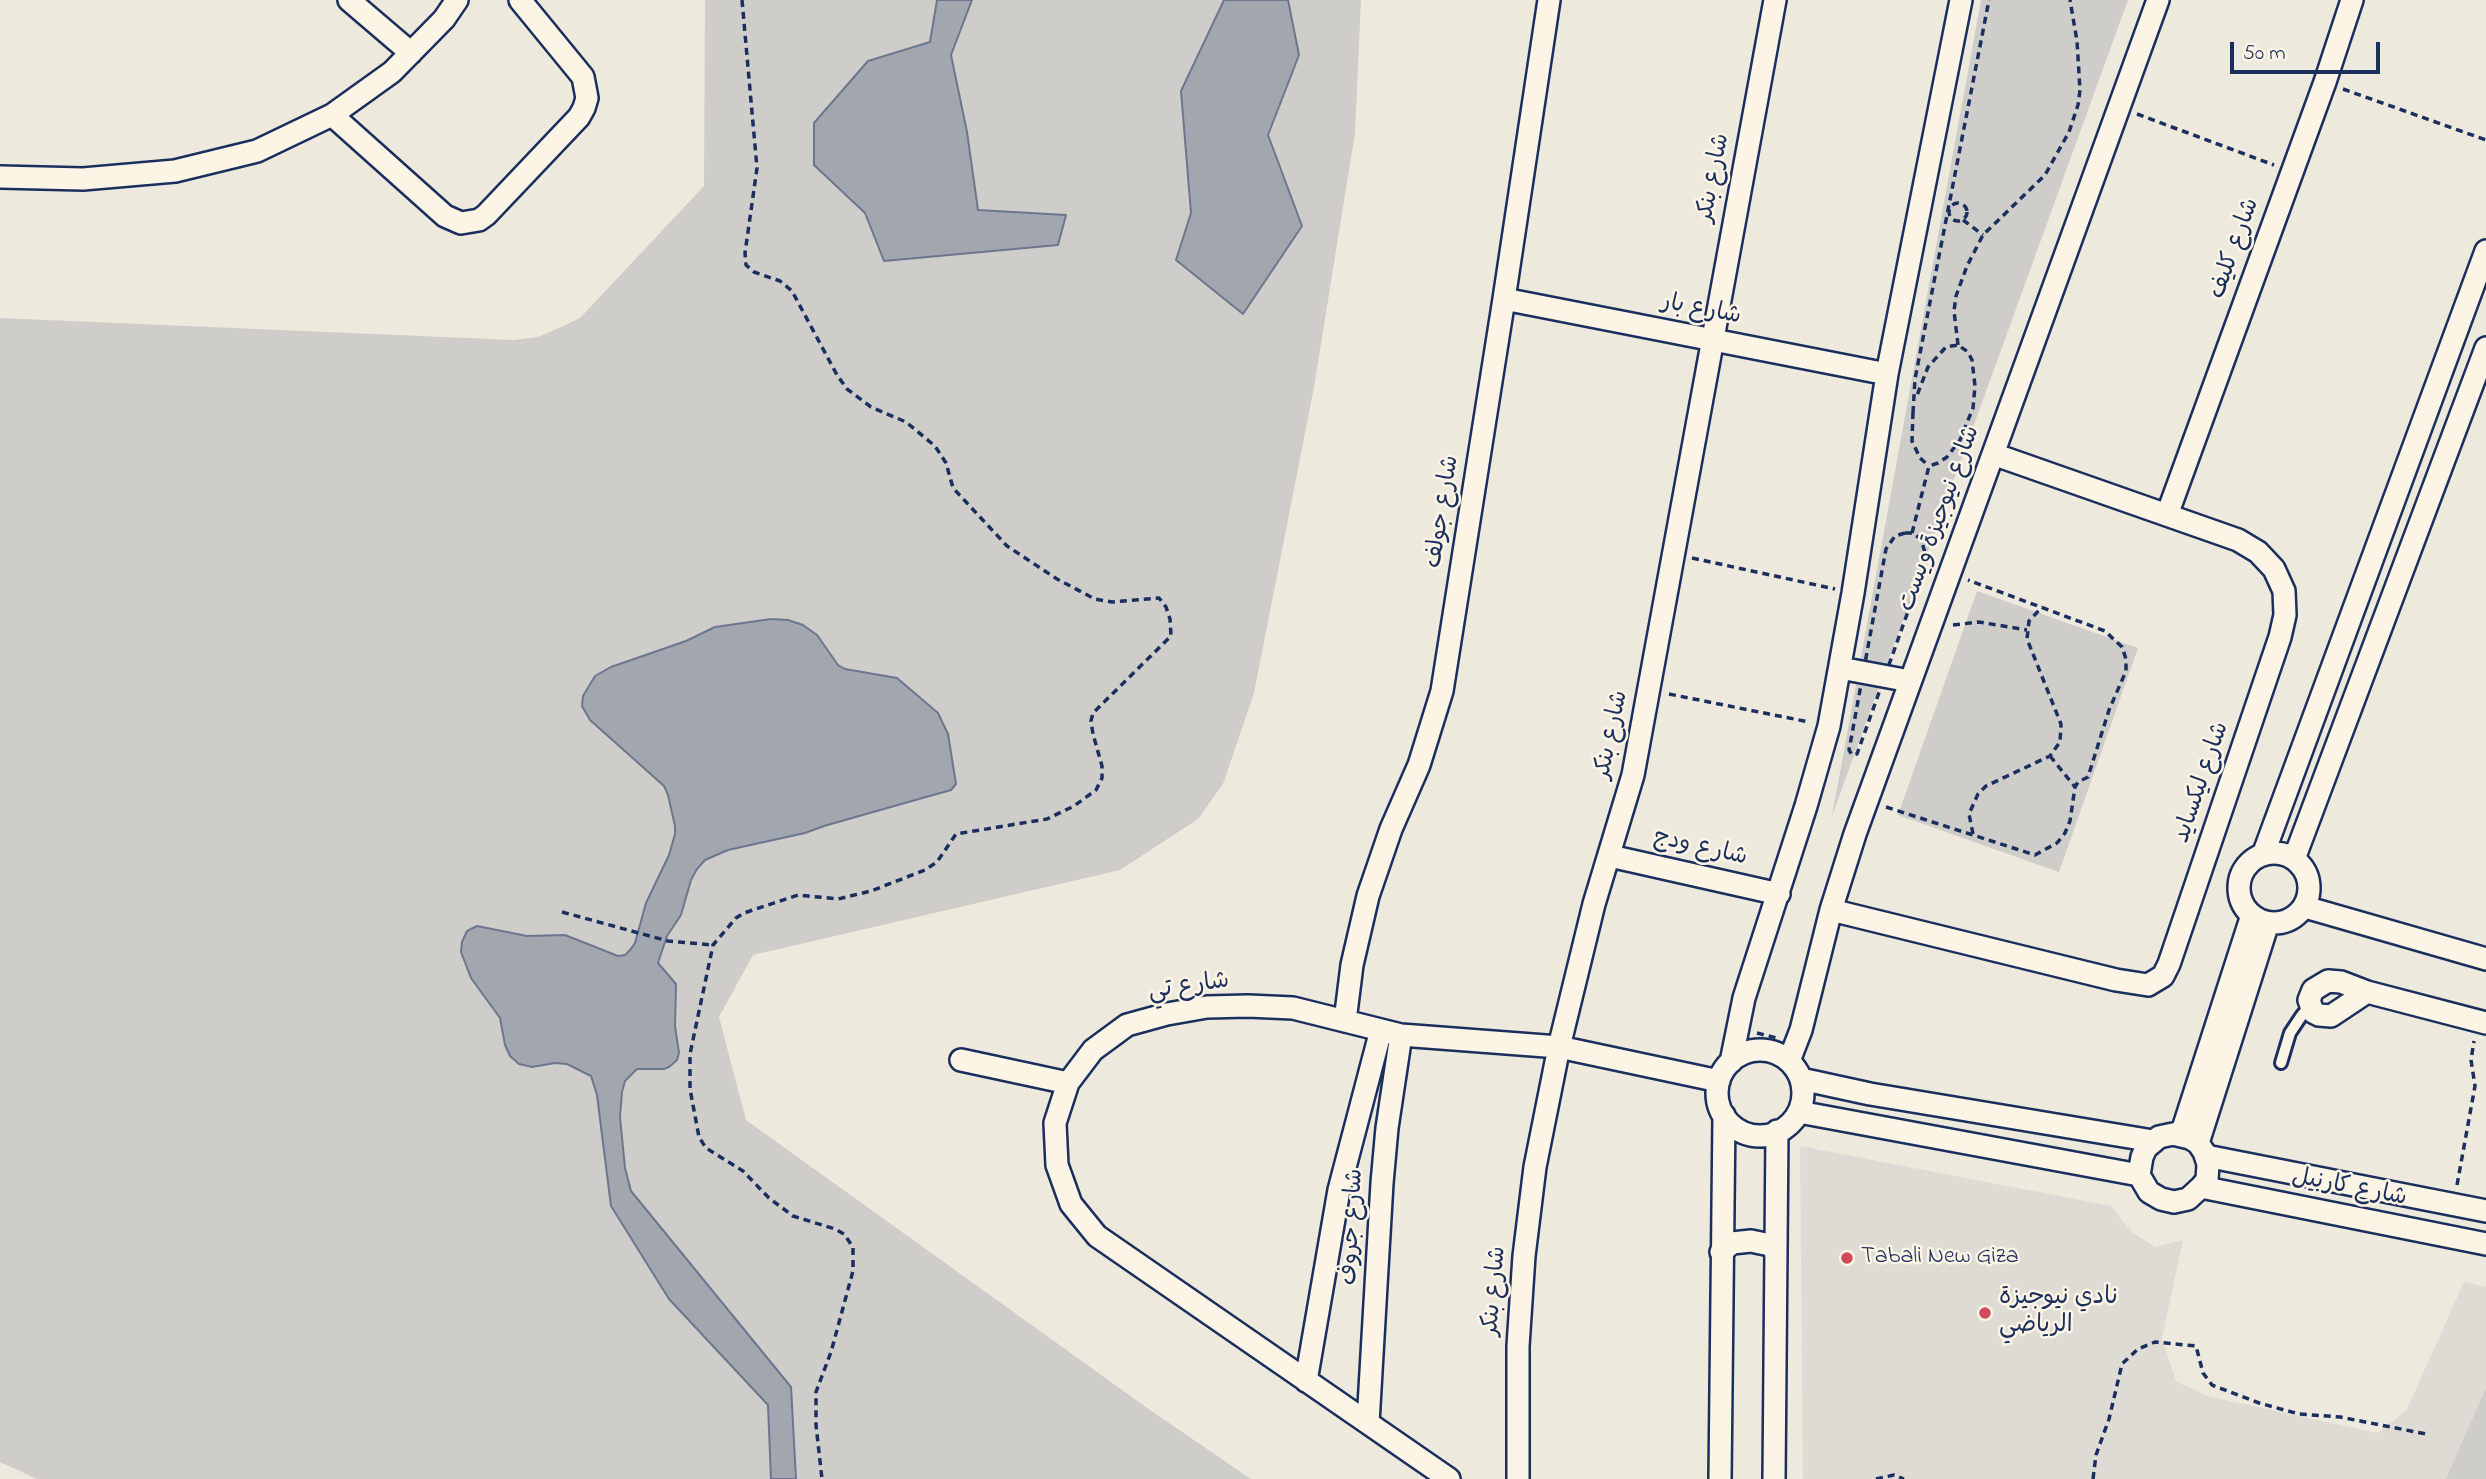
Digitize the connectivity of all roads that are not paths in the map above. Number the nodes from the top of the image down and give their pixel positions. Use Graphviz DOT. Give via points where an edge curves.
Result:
graph roads {
  1 [pos="349,0"];
  2 [pos="457,0"];
  3 [pos="520,0"];
  4 [pos="1549,0"];
  5 [pos="1775,0"];
  6 [pos="1961,0"];
  7 [pos="2158,0"];
  8 [pos="2353,0"];
  9 [pos="411,53"];
  10 [pos="332,115"];
  11 [pos="0,177"];
  12 [pos="2486,251"];
  13 [pos="1504,299"];
  14 [pos="1712,340"];
  15 [pos="2486,348"];
  16 [pos="1887,374"];
  17 [pos="1993,454"];
  18 [pos="2166,515"];
  19 [pos="1840,667"];
  20 [pos="1910,681"];
  21 [pos="2263,855"];
  22 [pos="1610,856"];
  23 [pos="2294,859"];
  24 [pos="1779,894"];
  25 [pos="2305,907"];
  26 [pos="1831,910"];
  27 [pos="2260,919"];
  28 [pos="2486,960"];
  29 [pos="2367,992"];
  30 [pos="2310,1006"];
  31 [pos="1345,1021"];
  32 [pos="2483,1022"];
  33 [pos="1391,1032"];
  34 [pos="1559,1047"];
  35 [pos="961,1060"];
  36 [pos="1796,1061"];
  37 [pos="1731,1062"];
  38 [pos="2281,1063"];
  39 [pos="1719,1081"];
  40 [pos="1068,1083"];
  41 [pos="1870,1094"];
  42 [pos="1799,1112"];
  43 [pos="1724,1115"];
  44 [pos="1865,1124"];
  45 [pos="1777,1131"];
  46 [pos="2153,1141"];
  47 [pos="2195,1145"];
  48 [pos="2139,1175"];
  49 [pos="2201,1186"];
  50 [pos="2486,1211"];
  51 [pos="2486,1244"];
  52 [pos="1721,1252"];
  53 [pos="1776,1252"];
  54 [pos="1306,1381"];
  55 [pos="1368,1423"];
  56 [pos="1449,1479"];
  57 [pos="1518,1479"];
  58 [pos="1720,1479"];
  59 [pos="1774,1479"];
  1 -- 9 [label="street"];
  2 -- 9 [label="street"];
  3 -- 10 [label="street" via="583,77 587,98 579,117 479,220 461,223 445,216"];
  4 -- 13 [label="street, شارع جولف"];
  5 -- 14 [label="street, شارع بنكر"];
  6 -- 16 [label="street"];
  7 -- 17 [label="street, شارع نيوجيزة ويست"];
  8 -- 18 [label="street, شارع كليف"];
  9 -- 10 [label="street"];
  10 -- 11 [label="street" via="257,150 176,171 83,179"];
  12 -- 21 [label="street"];
  13 -- 14 [label="street, شارع بار"];
  13 -- 31 [label="street, شارع جولف" via="1441,691 1419,765 1368,896"];
  14 -- 16 [label="street, شارع بار"];
  14 -- 22 [label="street, شارع بنكر" via="1650,691"];
  15 -- 23 [label="street"];
  16 -- 19 [label="street"];
  17 -- 18 [label="street, شارع ليكسايد"];
  17 -- 20 [label="street, شارع نيوجيزة ويست"];
  18 -- 26 [label="street, شارع ليكسايد" via="2238,540 2258,552 2274,569 2284,591 2286,615 2163,976 2148,985 2116,980"];
  19 -- 20 [label="street"];
  19 -- 24 [label="street" via="1829,726"];
  20 -- 26 [label="street, شارع نيوجيزة ويست"];
  21 -- 23 [label="street"];
  21 -- 27 [label="street" via="2248,864 2240,881 2241,900"];
  22 -- 24 [label="street, شارع ودج"];
  22 -- 34 [label="street, شارع بنكر"];
  23 -- 25 [label="street" via="2310,891"];
  24 -- 37 [label="street" via="1744,998"];
  25 -- 27 [label="street" via="2288,921"];
  25 -- 28 [label="street"];
  26 -- 36 [label="street, شارع نيوجيزة ويست"];
  27 -- 47 [label="street"];
  29 -- 30 [label="street" via="2331,1016 2319,1015"];
  29 -- 30 [label="street" via="2328,981 2313,990"];
  29 -- 32 [label="street"];
  30 -- 38 [label="lane" via="2290,1033"];
  31 -- 33 [label="street, شارع تي"];
  31 -- 40 [label="street, شارع تي" via="1293,1008 1248,1006 1167,1014 1127,1026 1104,1042"];
  33 -- 34 [label="street, شارع تي"];
  33 -- 54 [label="street, شارع جروف" via="1339,1190"];
  33 -- 55 [label="street, شارع جروف"];
  34 -- 39 [label="street, شارع تي"];
  34 -- 57 [label="street, شارع بنكر" via="1535,1167 1524,1256 1518,1346"];
  35 -- 40 [label="street"];
  36 -- 37 [label="street" via="1754,1050"];
  36 -- 41 [label="street"];
  36 -- 42 [label="street" via="1803,1096"];
  37 -- 39 [label="street"];
  39 -- 43 [label="street"];
  40 -- 54 [label="street, شارع تي" via="1055,1123 1057,1165 1071,1204 1097,1237"];
  41 -- 44 [label="street"];
  41 -- 46 [label="street"];
  42 -- 44 [label="street"];
  42 -- 45 [label="street" via="1786,1128"];
  43 -- 45 [label="street" via="1742,1132 1766,1135"];
  43 -- 52 [label="street"];
  44 -- 48 [label="street"];
  45 -- 53 [label="street"];
  46 -- 47 [label="street" via="2166,1135"];
  46 -- 48 [label="street" via="2142,1157"];
  47 -- 49 [label="street" via="2208,1172"];
  47 -- 50 [label="street, شارع كارنيل"];
  48 -- 49 [label="street" via="2149,1192 2175,1202 2188,1199"];
  49 -- 51 [label="street, شارع كارنيل"];
  52 -- 53 [label="street" via="1732,1243 1751,1241 1770,1245"];
  52 -- 58 [label="street"];
  53 -- 59 [label="street"];
  54 -- 55 [label="street, شارع تي"];
  55 -- 56 [label="street, شارع تي"];
}
